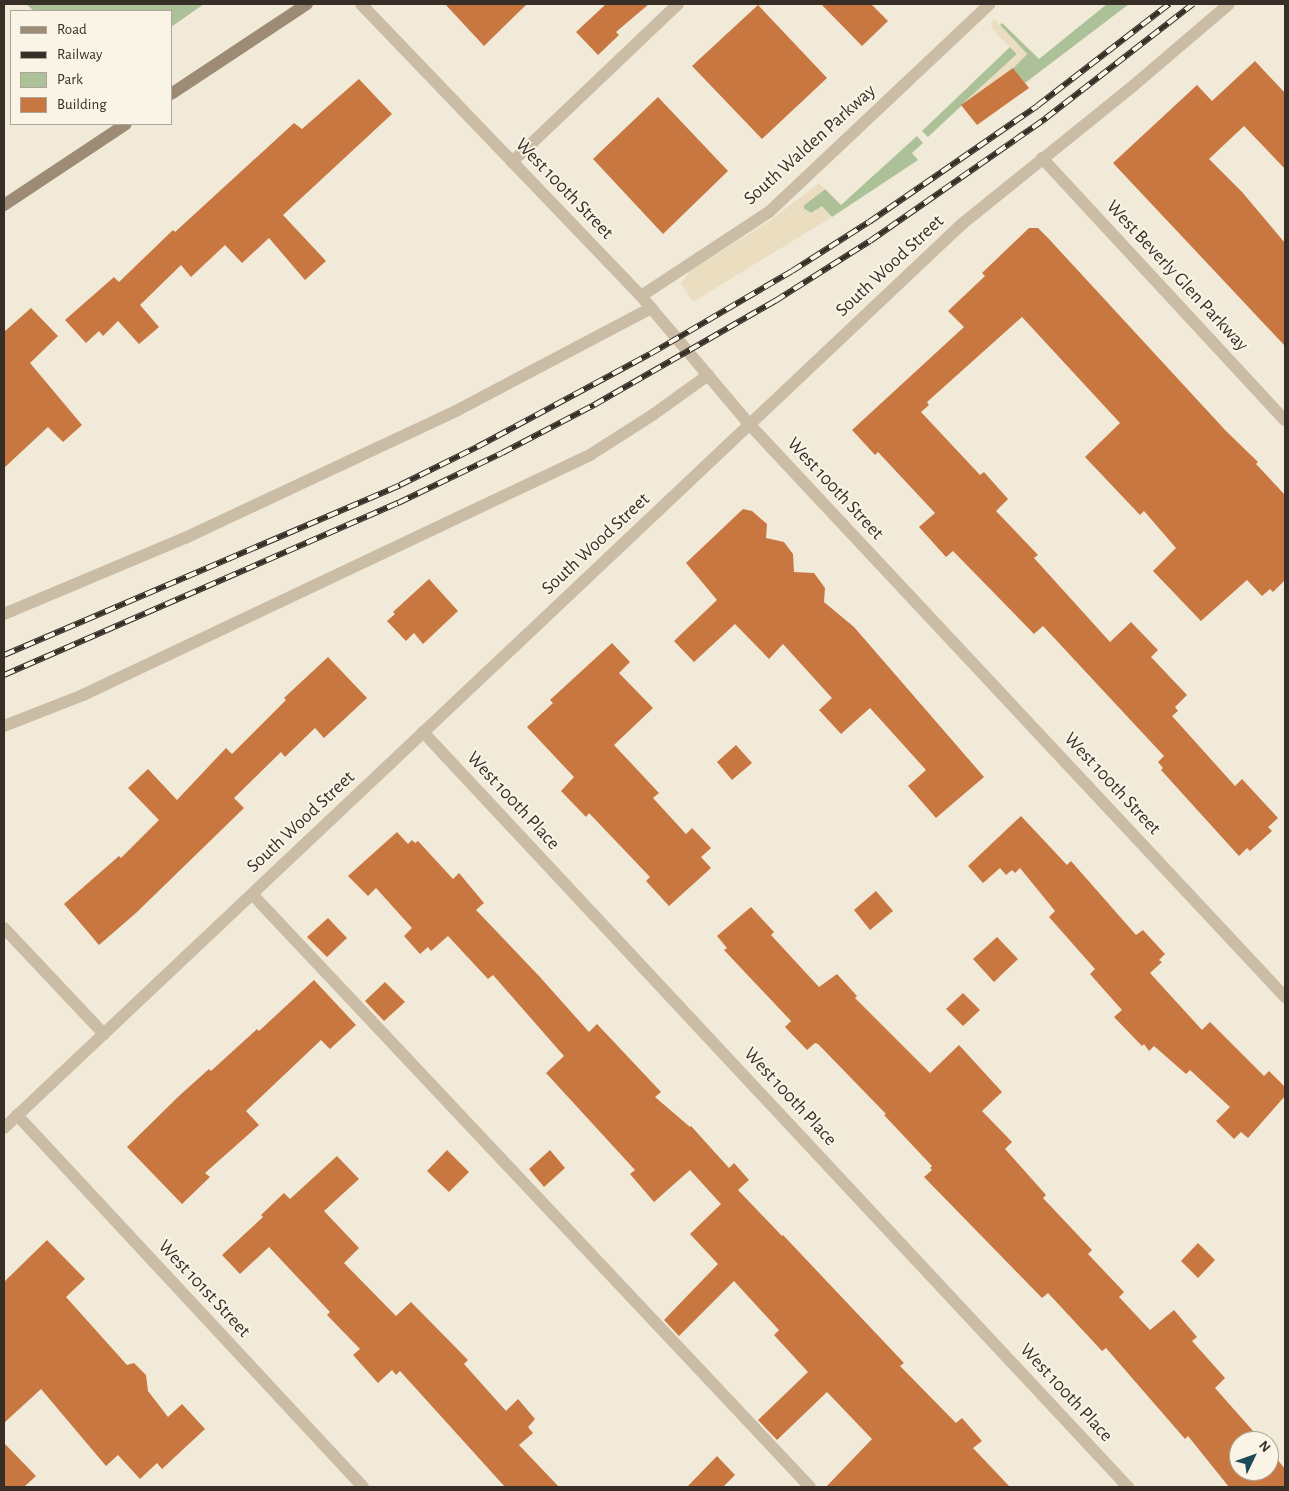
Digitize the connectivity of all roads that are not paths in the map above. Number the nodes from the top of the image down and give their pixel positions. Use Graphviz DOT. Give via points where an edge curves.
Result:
graph roads {
  1 [pos="307,4"];
  2 [pos="361,4"];
  3 [pos="678,4"];
  4 [pos="990,4"];
  5 [pos="1229,4"];
  6 [pos="172,93"];
  7 [pos="124,125"];
  8 [pos="1042,158"];
  9 [pos="512,162"];
  10 [pos="4,205"];
  11 [pos="641,296"];
  12 [pos="651,308"];
  13 [pos="708,375"];
  14 [pos="1285,420"];
  15 [pos="749,424"];
  16 [pos="4,614"];
  17 [pos="4,726"];
  18 [pos="424,732"];
  19 [pos="252,894"];
  20 [pos="4,928"];
  21 [pos="1285,997"];
  22 [pos="104,1034"];
  23 [pos="17,1115"];
  24 [pos="4,1128"];
  25 [pos="364,1487"];
  26 [pos="810,1487"];
  27 [pos="1128,1487"];
  1 -- 6 [label="street"];
  2 -- 9 [label="street, West 100th Street"];
  3 -- 9 [label="street"];
  4 -- 11 [label="street, South Walden Parkway" via="769,212"];
  5 -- 8 [label="street, South Wood Street"];
  7 -- 10 [label="street"];
  8 -- 14 [label="street, West Beverly Glen Parkway"];
  8 -- 15 [label="street, South Wood Street" via="962,224"];
  9 -- 11 [label="street, West 100th Street"];
  11 -- 12 [label="street, West 100th Street"];
  12 -- 13 [label="street, West 100th Street"];
  12 -- 16 [label="street" via="456,411 185,538"];
  13 -- 15 [label="street, West 100th Street"];
  13 -- 17 [label="street" via="590,455 83,695"];
  15 -- 18 [label="street, South Wood Street"];
  15 -- 21 [label="street, West 100th Street"];
  18 -- 19 [label="street, South Wood Street"];
  18 -- 27 [label="street, West 100th Place"];
  19 -- 22 [label="street, South Wood Street"];
  19 -- 26 [label="street"];
  20 -- 22 [label="street"];
  22 -- 23 [label="street, South Wood Street"];
  23 -- 24 [label="street, South Wood Street"];
  23 -- 25 [label="street, West 101st Street"];
}
